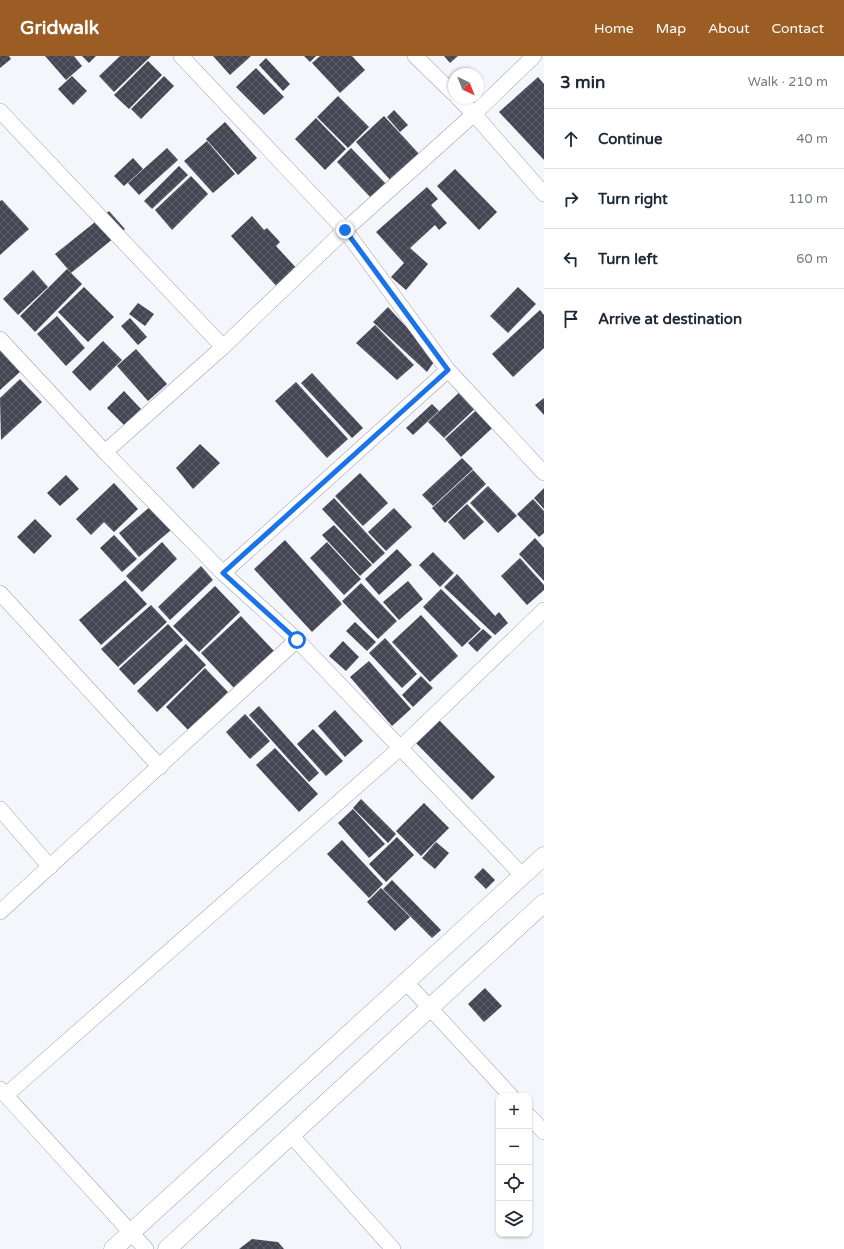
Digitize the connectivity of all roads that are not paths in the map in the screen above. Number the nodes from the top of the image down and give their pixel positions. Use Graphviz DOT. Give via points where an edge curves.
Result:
graph roads {
  1 [pos="181,56"];
  2 [pos="415,56"];
  3 [pos="534,56"];
  4 [pos="448,88"];
  5 [pos="464,104"];
  6 [pos="0,111"];
  7 [pos="474,114"];
  8 [pos="544,194"];
  9 [pos="345,230"];
  10 [pos="0,339"];
  11 [pos="223,347"];
  12 [pos="448,370"];
  13 [pos="105,452"];
  14 [pos="544,473"];
  15 [pos="223,573"];
  16 [pos="0,593"];
  17 [pos="544,610"];
  18 [pos="297,640"];
  19 [pos="400,749"];
  20 [pos="160,766"];
  21 [pos="0,809"];
  22 [pos="544,856"];
  23 [pos="50,867"];
  24 [pos="523,876"];
  25 [pos="544,903"];
  26 [pos="0,912"];
  27 [pos="405,981"];
  28 [pos="430,1008"];
  29 [pos="3,1092"];
  30 [pos="508,1093"];
  31 [pos="532,1119"];
  32 [pos="544,1132"];
  33 [pos="291,1135"];
  34 [pos="131,1232"];
  35 [pos="112,1249"];
  36 [pos="146,1249"];
  37 [pos="167,1249"];
  38 [pos="393,1249"];
  1 -- 9 [label="street"];
  2 -- 4 [label="street"];
  3 -- 7 [label="street"];
  5 -- 7 [label="street"];
  6 -- 11 [label="street"];
  7 -- 8 [label="street"];
  7 -- 9 [label="street"];
  9 -- 11 [label="street"];
  9 -- 12 [label="street"];
  10 -- 13 [label="street"];
  11 -- 13 [label="street"];
  12 -- 14 [label="street"];
  12 -- 15 [label="street"];
  13 -- 15 [label="street"];
  15 -- 18 [label="street"];
  16 -- 20 [label="street"];
  17 -- 19 [label="street"];
  18 -- 19 [label="street"];
  18 -- 20 [label="street"];
  19 -- 24 [label="street"];
  19 -- 29 [label="street"];
  20 -- 23 [label="street"];
  21 -- 23 [label="street"];
  22 -- 24 [label="street"];
  23 -- 26 [label="street"];
  24 -- 27 [label="street"];
  25 -- 28 [label="street"];
  27 -- 28 [label="street"];
  27 -- 34 [label="street"];
  28 -- 30 [label="street"];
  28 -- 33 [label="street"];
  29 -- 34 [label="street"];
  31 -- 32 [label="street"];
  33 -- 37 [label="street"];
  33 -- 38 [label="street"];
  34 -- 35 [label="street"];
  34 -- 36 [label="street"];
}
